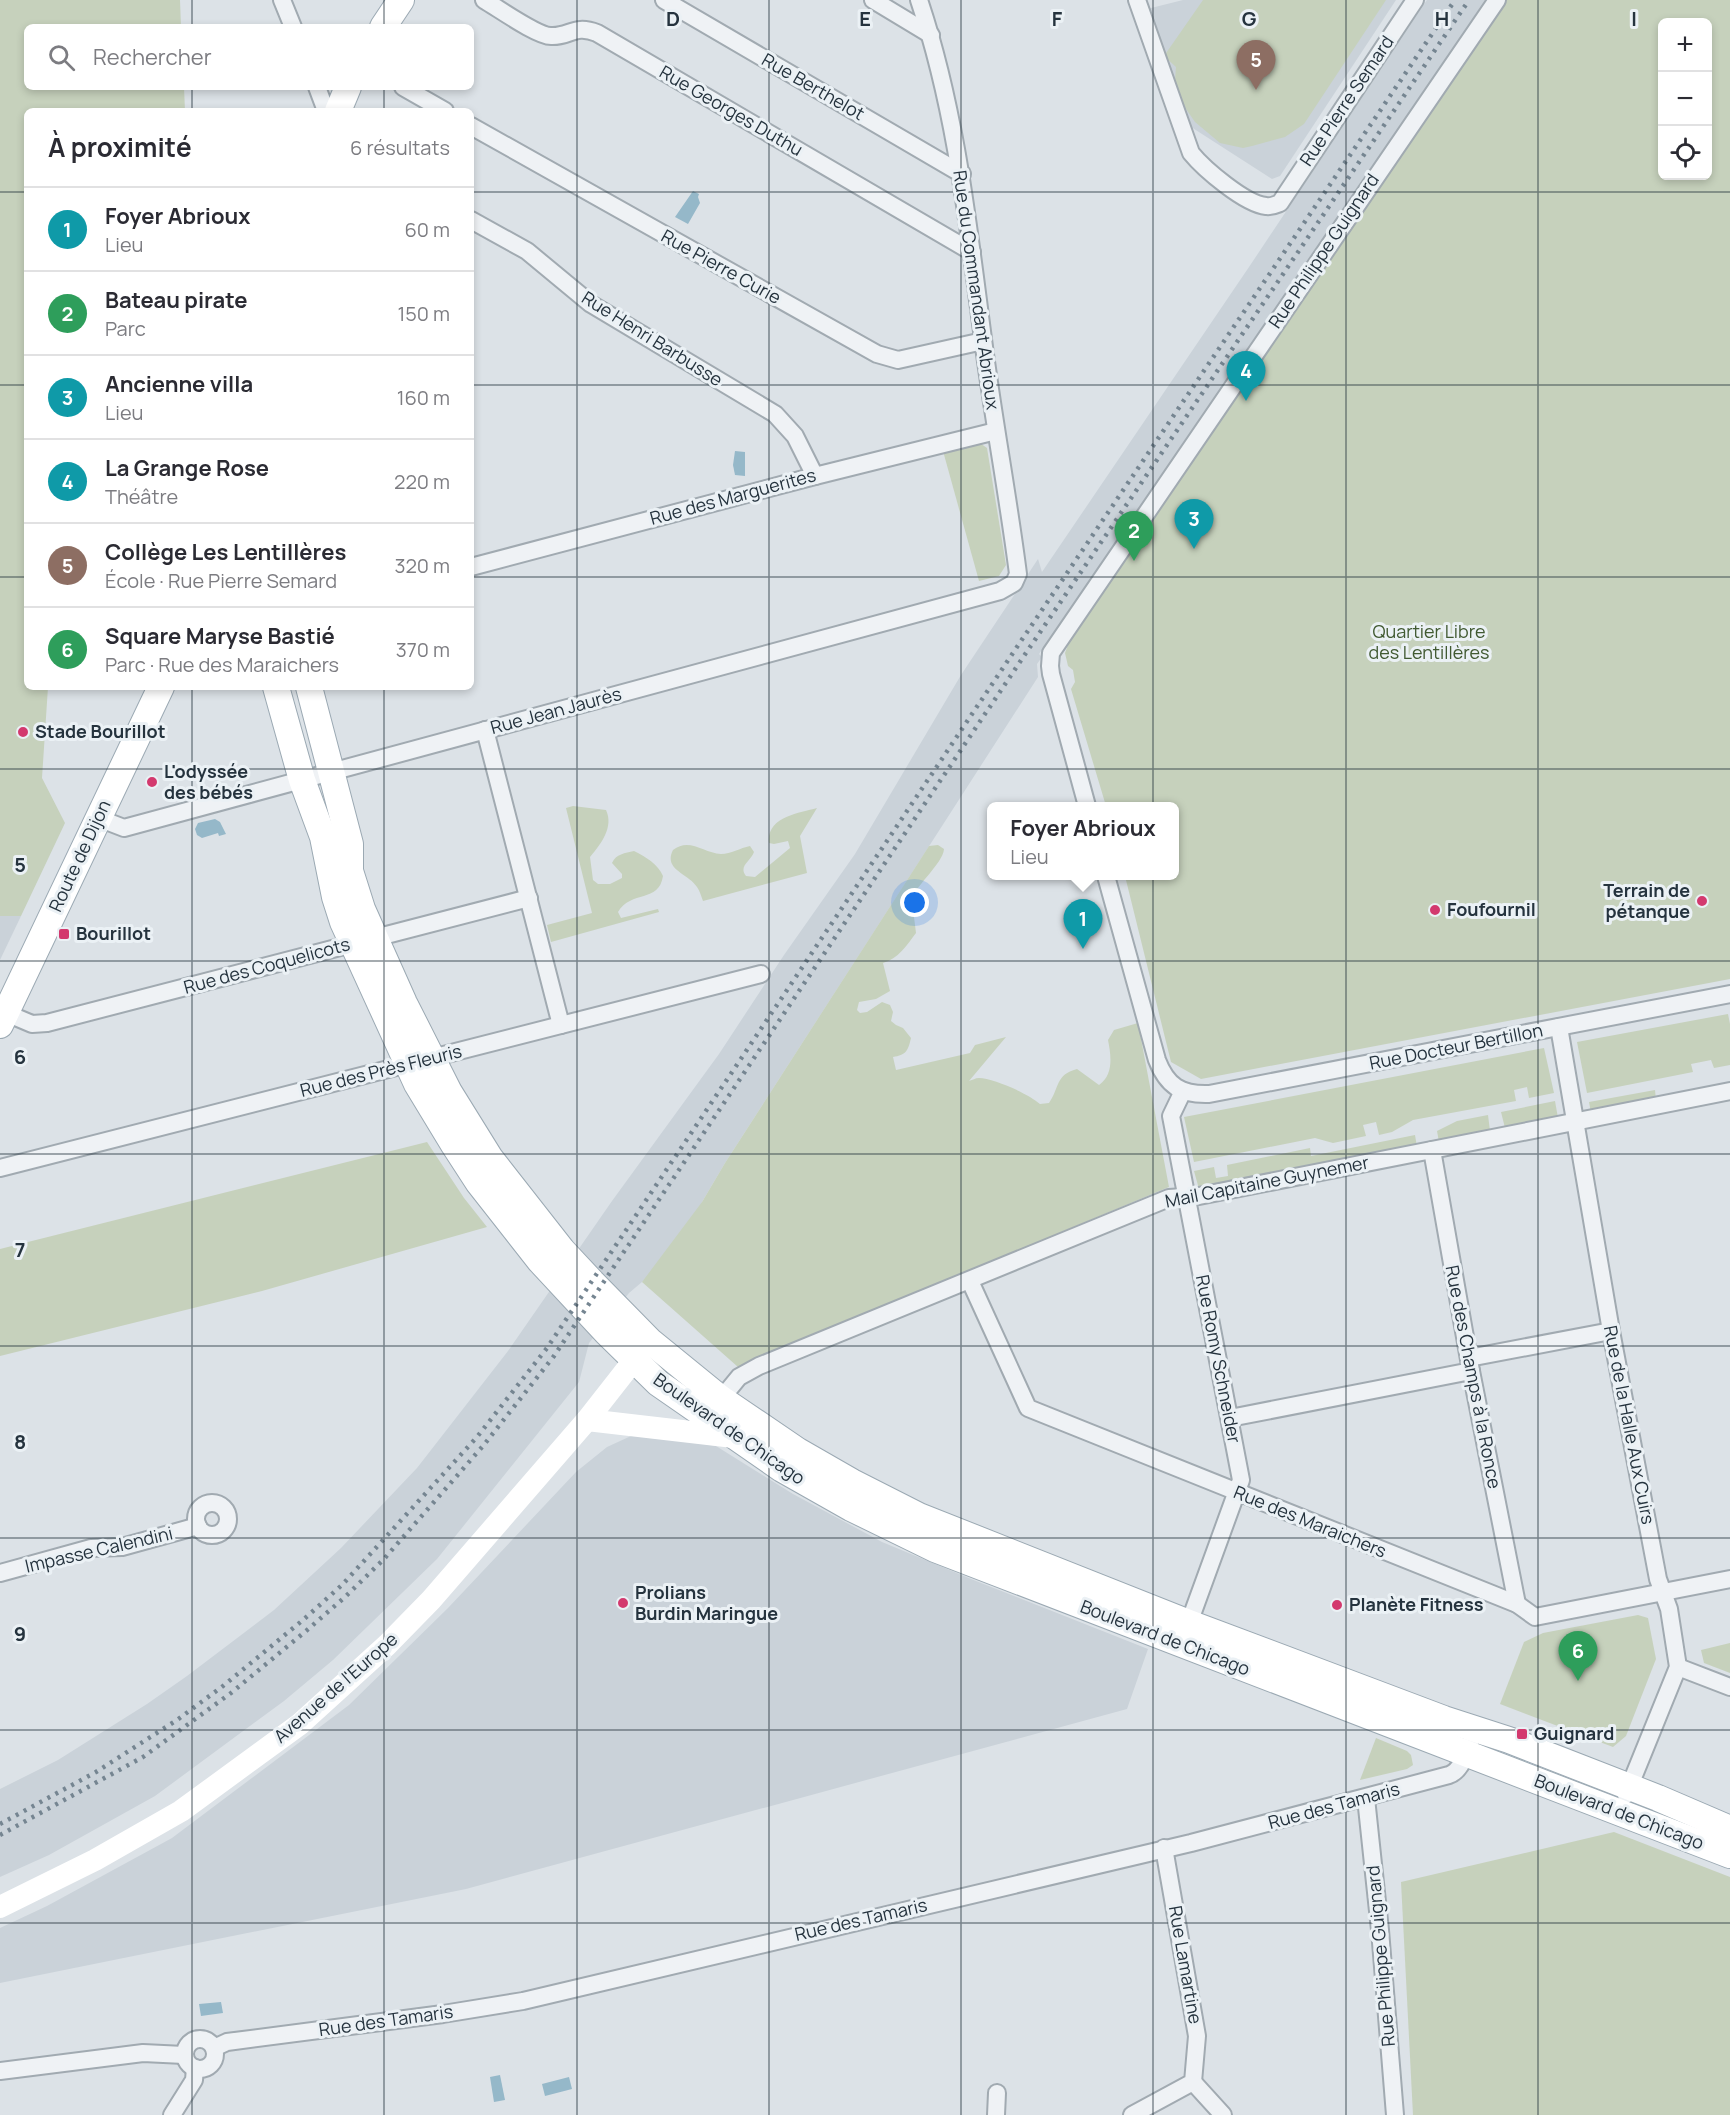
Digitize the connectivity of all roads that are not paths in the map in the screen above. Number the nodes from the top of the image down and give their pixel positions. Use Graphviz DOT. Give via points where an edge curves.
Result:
graph roads {
  1 [pos="282,0"];
  2 [pos="401,0"];
  3 [pos="484,0"];
  4 [pos="664,0"];
  5 [pos="873,0"];
  6 [pos="919,0"];
  7 [pos="1137,0"];
  8 [pos="1415,0"];
  9 [pos="1497,0"];
  10 [pos="292,24"];
  11 [pos="385,24"];
  12 [pos="931,35"];
  13 [pos="317,90"];
  14 [pos="347,90"];
  15 [pos="408,90"];
  16 [pos="325,108"];
  17 [pos="339,108"];
  18 [pos="440,108"];
  19 [pos="474,128"];
  20 [pos="962,174"];
  21 [pos="474,221"];
  22 [pos="972,252"];
  23 [pos="983,341"];
  24 [pos="996,431"];
  25 [pos="815,476"];
  26 [pos="474,566"];
  27 [pos="1014,583"];
  28 [pos="160,690"];
  29 [pos="277,690"];
  30 [pos="310,690"];
  31 [pos="485,730"];
  32 [pos="331,772"];
  33 [pos="302,780"];
  34 [pos="1086,802"];
  35 [pos="98,818"];
  36 [pos="1107,880"];
  37 [pos="529,898"];
  38 [pos="364,940"];
  39 [pos="761,974"];
  40 [pos="1730,994"];
  41 [pos="3,1019"];
  42 [pos="561,1025"];
  43 [pos="1559,1027"];
  44 [pos="419,1061"];
  45 [pos="1183,1091"];
  46 [pos="1730,1091"];
  47 [pos="1575,1121"];
  48 [pos="1432,1150"];
  49 [pos="0,1168"];
  50 [pos="1186,1197"];
  51 [pos="970,1281"];
  52 [pos="1611,1331"];
  53 [pos="650,1341"];
  54 [pos="633,1360"];
  55 [pos="1470,1364"];
  56 [pos="714,1408"];
  57 [pos="1230,1418"];
  58 [pos="587,1420"];
  59 [pos="734,1437"];
  60 [pos="1238,1494"];
  61 [pos="198,1526"];
  62 [pos="0,1573"];
  63 [pos="1730,1579"];
  64 [pos="1663,1592"];
  65 [pos="1517,1604"];
  66 [pos="1189,1623"];
  67 [pos="1678,1666"];
  68 [pos="1730,1687"];
  69 [pos="1476,1730"];
  70 [pos="1466,1754"];
  71 [pos="1630,1787"];
  72 [pos="1366,1798"];
  73 [pos="1619,1812"];
  74 [pos="1730,1829"];
  75 [pos="1164,1848"];
  76 [pos="1730,1855"];
  77 [pos="0,1907"];
  78 [pos="214,2048"];
  79 [pos="190,2062"];
  80 [pos="0,2071"];
  81 [pos="1192,2082"];
  82 [pos="997,2092"];
  83 [pos="172,2115"];
  84 [pos="996,2115"];
  85 [pos="1132,2115"];
  86 [pos="1222,2115"];
  87 [pos="1395,2115"];
  1 -- 10 [label="street"];
  2 -- 11 [label="main road"];
  3 -- 22 [label="street, Rue Georges Duthu" via="539,33 551,36 587,29 597,33"];
  4 -- 20 [label="street, Rue Berthelot"];
  5 -- 12 [label="street"];
  6 -- 12 [label="street, Rue du Commandant Abrioux"];
  7 -- 8 [label="street, Rue Pierre Semard" via="1191,153 1207,171 1257,204 1270,207 1280,203"];
  9 -- 34 [label="street, Rue Philippe Guignard" via="1052,653 1052,675"];
  12 -- 20 [label="street, Rue du Commandant Abrioux"];
  13 -- 16 [label="street"];
  14 -- 17 [label="main road"];
  15 -- 18 [label="street"];
  19 -- 23 [label="street, Rue Pierre Curie" via="877,354 898,360"];
  20 -- 22 [label="street, Rue du Commandant Abrioux"];
  21 -- 25 [label="street, Rue Henri Barbusse" via="527,251 591,304 775,414 795,436"];
  22 -- 23 [label="street, Rue du Commandant Abrioux"];
  23 -- 24 [label="street, Rue du Commandant Abrioux"];
  24 -- 25 [label="street, Rue des Marguerites"];
  24 -- 27 [label="street, Rue du Commandant Abrioux" via="1017,565"];
  25 -- 26 [label="street, Rue des Marguerites"];
  27 -- 31 [label="street, Rue Jean Jaurès" via="1000,591"];
  28 -- 35 [label="main road, Route de Dijon"];
  29 -- 33 [label="main road"];
  30 -- 32 [label="main road"];
  31 -- 32 [label="street, Rue Jean Jaurès"];
  31 -- 37 [label="street"];
  32 -- 33 [label="street, Rue Jean Jaurès"];
  32 -- 38 [label="main road" via="350,844 350,871 362,909"];
  33 -- 35 [label="street, Rue Jean Jaurès" via="124,828"];
  33 -- 38 [label="main road" via="323,837 343,922"];
  35 -- 41 [label="main road, Route de Dijon"];
  36 -- 45 [label="street" via="1157,1060 1167,1081"];
  37 -- 38 [label="street, Rue des Coquelicots"];
  37 -- 42 [label="street"];
  38 -- 41 [label="street, Rue des Coquelicots" via="47,1023"];
  38 -- 44 [label="main road"];
  39 -- 42 [label="street, Rue des Près Fleuris"];
  40 -- 43 [label="street, Rue Docteur Bertillon"];
  42 -- 44 [label="street, Rue des Près Fleuris"];
  43 -- 45 [label="street, Rue Docteur Bertillon" via="1209,1094"];
  43 -- 47 [label="street, Rue de la Halle Aux Cuirs"];
  44 -- 49 [label="street, Rue des Près Fleuris"];
  44 -- 53 [label="main road, Boulevard de Chicago" via="562,1250"];
  44 -- 54 [label="main road, Boulevard de Chicago" via="447,1135 491,1199 540,1261"];
  45 -- 50 [label="street, Rue Romy Schneider" via="1171,1116"];
  46 -- 47 [label="street, Mail Capitaine Guynemer"];
  47 -- 48 [label="street, Mail Capitaine Guynemer"];
  47 -- 52 [label="street, Rue de la Halle Aux Cuirs"];
  48 -- 50 [label="street, Mail Capitaine Guynemer"];
  48 -- 55 [label="street, Rue des Champs à la Ronce"];
  50 -- 51 [label="street, Mail Capitaine Guynemer" via="1169,1198"];
  50 -- 57 [label="street, Rue Romy Schneider"];
  51 -- 56 [label="street, Mail Capitaine Guynemer" via="759,1366 739,1377"];
  51 -- 60 [label="street, Rue des Maraichers" via="1028,1408"];
  52 -- 55 [label="street"];
  52 -- 64 [label="street, Rue de la Halle Aux Cuirs"];
  53 -- 54 [label="main road, Avenue de l'Europe"];
  53 -- 56 [label="main road, Boulevard de Chicago"];
  54 -- 56 [label="main road, Boulevard de Chicago" via="658,1383"];
  54 -- 58 [label="main road, Avenue de l'Europe"];
  55 -- 57 [label="street"];
  55 -- 65 [label="street, Rue des Champs à la Ronce"];
  56 -- 59 [label="main road, Boulevard de Chicago"];
  56 -- 66 [label="main road, Boulevard de Chicago" via="919,1516"];
  57 -- 60 [label="street, Rue Romy Schneider" via="1241,1480"];
  58 -- 59 [label="main road"];
  58 -- 77 [label="main road, Avenue de l'Europe" via="431,1600 300,1724 181,1811"];
  59 -- 70 [label="main road, Boulevard de Chicago" via="843,1504 935,1549"];
  60 -- 65 [label="street, Rue des Maraichers"];
  60 -- 66 [label="street, Rue Romy Schneider"];
  61 -- 62 [label="street, Impasse Calendini" via="122,1547 91,1548"];
  63 -- 64 [label="street, Rue des Maraichers"];
  64 -- 65 [label="street, Rue des Maraichers" via="1535,1617"];
  64 -- 67 [label="street, Rue de la Halle Aux Cuirs"];
  66 -- 69 [label="main road, Boulevard de Chicago"];
  67 -- 68 [label="street"];
  67 -- 71 [label="street"];
  69 -- 70 [label="street, Rue des Tamaris"];
  69 -- 71 [label="main road, Boulevard de Chicago"];
  70 -- 72 [label="street, Rue des Tamaris" via="1455,1773"];
  70 -- 73 [label="main road, Boulevard de Chicago"];
  71 -- 73 [label="street"];
  71 -- 74 [label="main road, Boulevard de Chicago"];
  72 -- 75 [label="street, Rue des Tamaris"];
  72 -- 87 [label="street, Rue Philippe Guignard"];
  73 -- 76 [label="main road, Boulevard de Chicago"];
  75 -- 78 [label="street, Rue des Tamaris" via="523,2001 227,2042"];
  75 -- 81 [label="street, Rue Lamartine" via="1197,2036"];
  78 -- 79 [label="street" via="215,2058 209,2066 200,2069"];
  78 -- 79 [label="street" via="204,2038 194,2039 186,2046"];
  79 -- 80 [label="street" via="143,2053"];
  79 -- 83 [label="street" via="194,2080"];
  81 -- 85 [label="street"];
  81 -- 86 [label="street"];
  82 -- 84 [label="street"];
}
